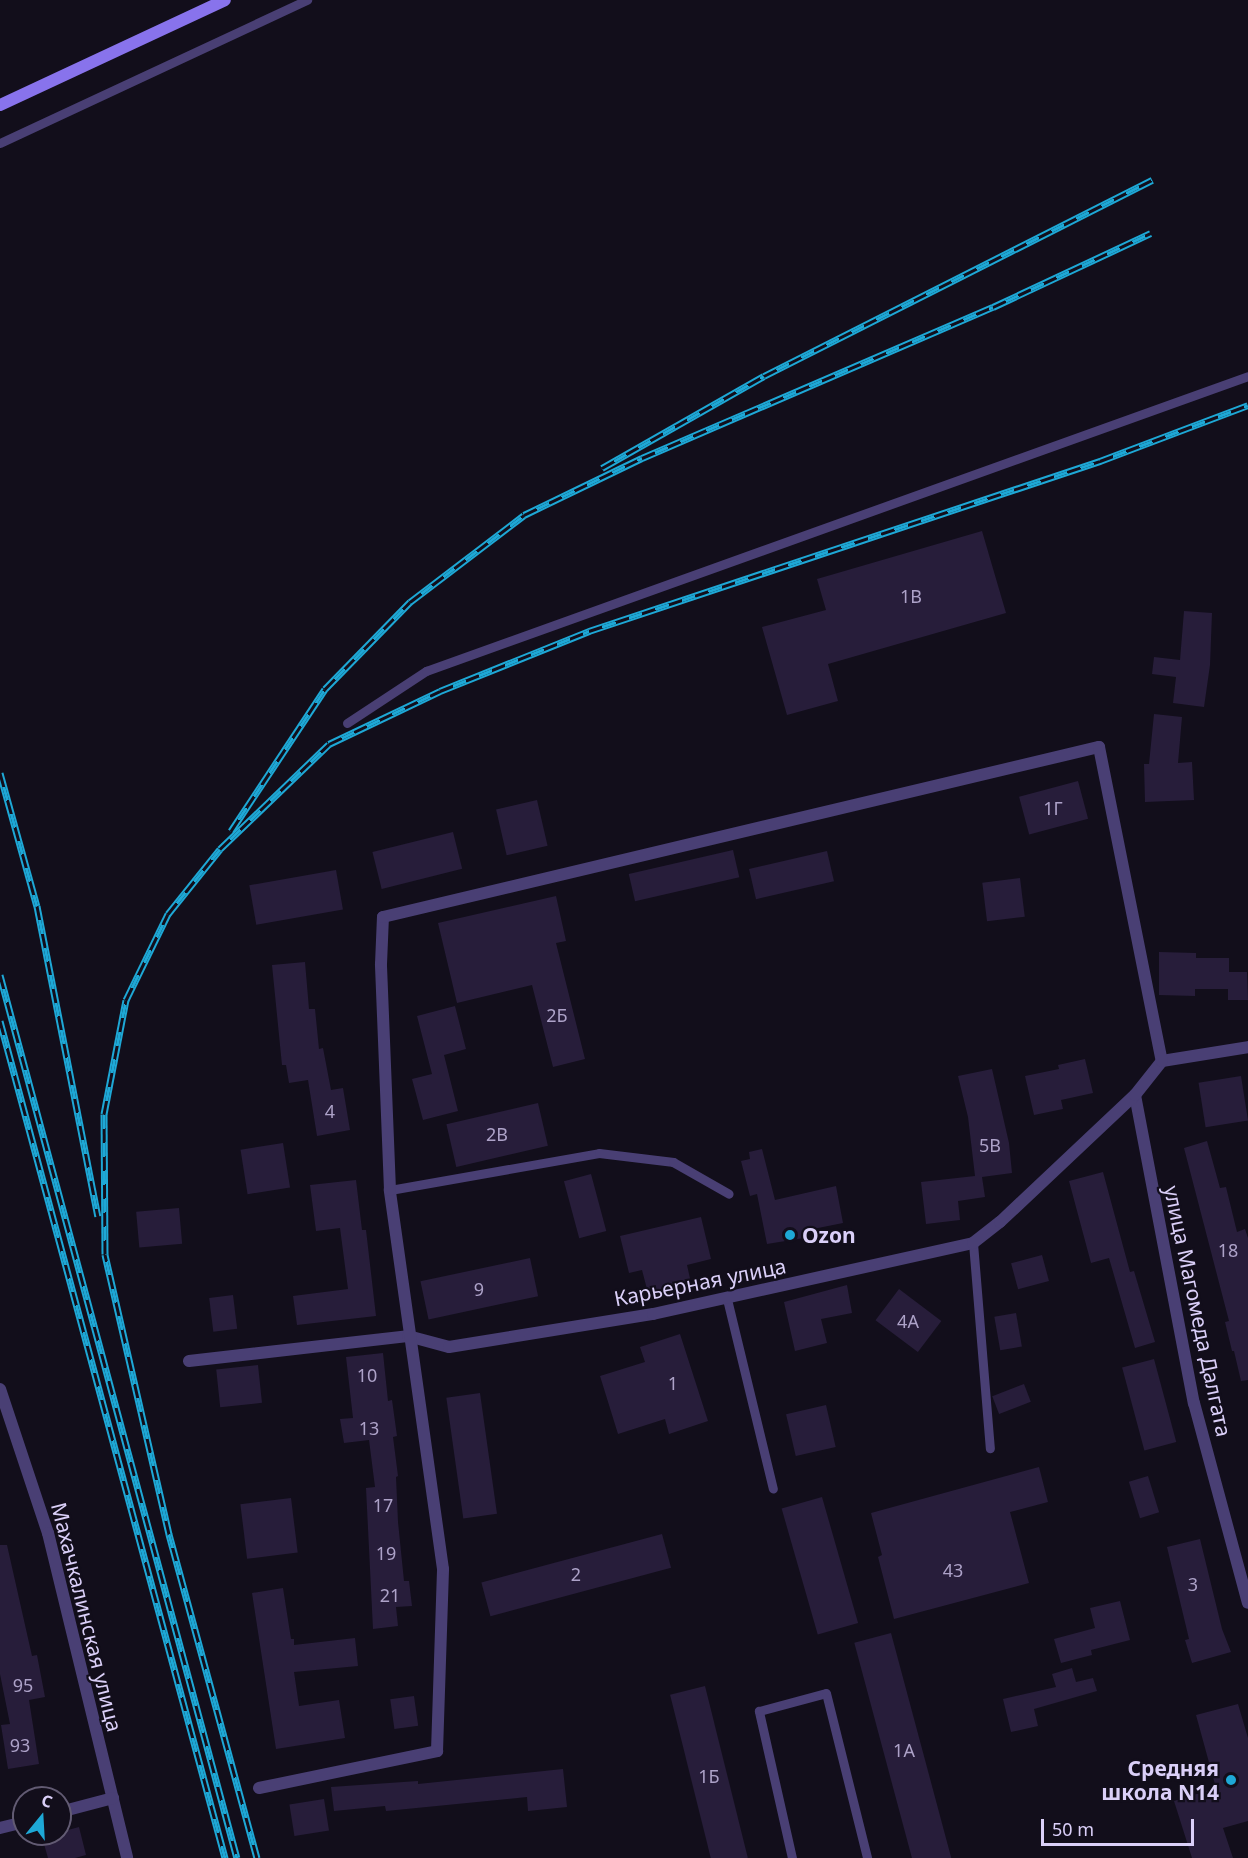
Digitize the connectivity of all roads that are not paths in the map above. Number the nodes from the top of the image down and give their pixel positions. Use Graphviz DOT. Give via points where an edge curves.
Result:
graph roads {
  1 [pos="225,0"];
  2 [pos="307,0"];
  3 [pos="0,105"];
  4 [pos="0,143"];
  5 [pos="1248,376"];
  6 [pos="346,723"];
  7 [pos="1248,1047"];
  8 [pos="1162,1061"];
  9 [pos="1135,1095"];
  10 [pos="390,1190"];
  11 [pos="729,1194"];
  12 [pos="973,1243"];
  13 [pos="727,1299"];
  14 [pos="408,1336"];
  15 [pos="189,1361"];
  16 [pos="0,1389"];
  17 [pos="990,1448"];
  18 [pos="773,1489"];
  19 [pos="1248,1603"];
  20 [pos="259,1788"];
  21 [pos="113,1798"];
  22 [pos="72,1809"];
  23 [pos="127,1858"];
  24 [pos="792,1858"];
  25 [pos="867,1858"];
  1 -- 3 [label="main road"];
  2 -- 4 [label="lane"];
  5 -- 6 [label="lane" via="426,671"];
  7 -- 8 [label="street"];
  8 -- 9 [label="street, Карьерная улица"];
  8 -- 10 [label="street" via="1099,747 383,918 381,964"];
  9 -- 12 [label="street, Карьерная улица"];
  9 -- 19 [label="street, улица Магомеда Далгата" via="1194,1403"];
  10 -- 11 [label="lane" via="599,1153 673,1162"];
  10 -- 14 [label="street"];
  12 -- 13 [label="street, Карьерная улица"];
  12 -- 17 [label="lane"];
  13 -- 14 [label="street, Карьерная улица" via="449,1347"];
  13 -- 18 [label="lane"];
  14 -- 15 [label="street, Карьерная улица"];
  14 -- 20 [label="street" via="443,1569 437,1751"];
  16 -- 21 [label="street, Махачкалинская улица" via="48,1533"];
  21 -- 22 [label="street"];
  21 -- 23 [label="street, Махачкалинская улица"];
  24 -- 25 [label="lane" via="759,1711 826,1693"];
}
